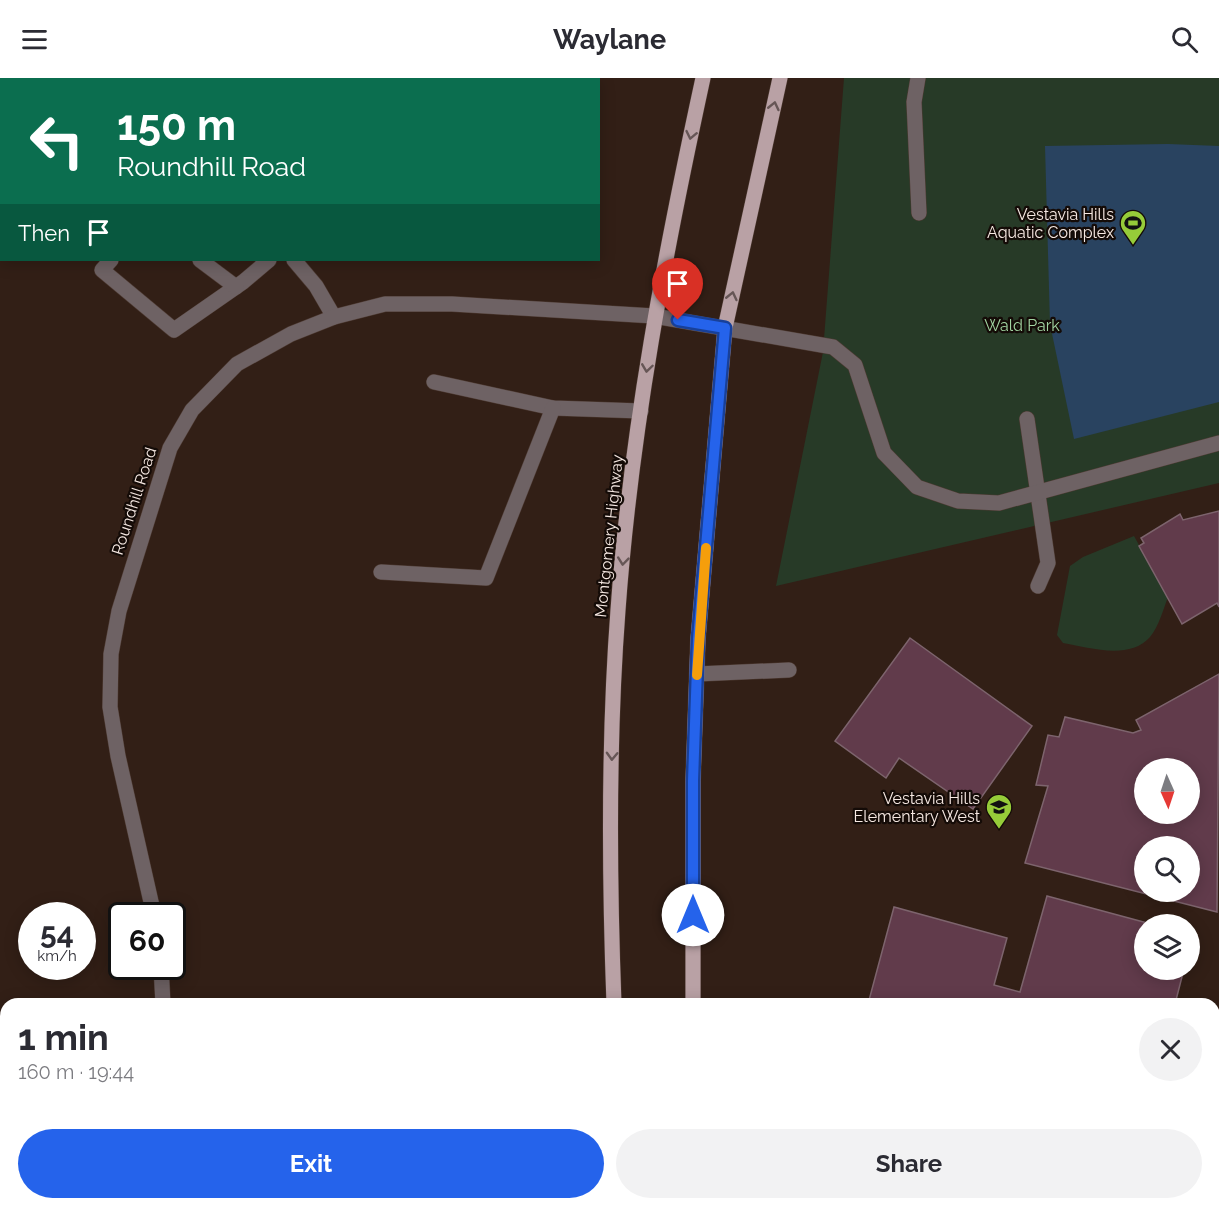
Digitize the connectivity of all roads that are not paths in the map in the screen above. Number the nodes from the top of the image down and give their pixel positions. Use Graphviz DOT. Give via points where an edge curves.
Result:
graph roads {
  1 [pos="703,78"];
  2 [pos="780,78"];
  3 [pos="918,78"];
  4 [pos="919,213"];
  5 [pos="110,261"];
  6 [pos="201,261"];
  7 [pos="268,261"];
  8 [pos="295,261"];
  9 [pos="236,287"];
  10 [pos="654,316"];
  11 [pos="334,317"];
  12 [pos="725,328"];
  13 [pos="434,382"];
  14 [pos="553,408"];
  15 [pos="641,411"];
  16 [pos="1027,419"];
  17 [pos="1219,443"];
  18 [pos="1039,492"];
  19 [pos="381,572"];
  20 [pos="1038,586"];
  21 [pos="789,670"];
  22 [pos="697,674"];
  23 [pos="151,902"];
  24 [pos="162,980"];
  25 [pos="164,998"];
  26 [pos="614,998"];
  27 [pos="693,998"];
  1 -- 10 [label="main road, Montgomery Highway, one-way"];
  12 -- 2 [label="main road, one-way"];
  3 -- 4 [label="street" via="914,102"];
  5 -- 9 [label="street" via="102,270 174,330"];
  6 -- 9 [label="street"];
  7 -- 9 [label="street"];
  8 -- 11 [label="street" via="316,286"];
  10 -- 11 [label="street, Roundhill Road" via="396,304"];
  10 -- 12 [label="street, Roundhill Road"];
  10 -- 15 [label="main road, Montgomery Highway, one-way"];
  11 -- 23 [label="street, Roundhill Road" via="291,334 237,364 192,410 170,448 155,490 119,610 111,654 110,707"];
  12 -- 18 [label="street, Roundhill Road" via="833,347 855,365 884,453 917,487 958,501 999,503"];
  12 -- 22 [label="main road"];
  13 -- 14 [label="street"];
  14 -- 15 [label="street"];
  14 -- 19 [label="street" via="486,578"];
  15 -- 26 [label="main road, Montgomery Highway, one-way" via="618,610 609,850"];
  16 -- 18 [label="street"];
  17 -- 18 [label="street, Roundhill Road"];
  18 -- 20 [label="street" via="1048,563"];
  21 -- 22 [label="street"];
  22 -- 27 [label="main road"];
  24 -- 25 [label="street"];
}
